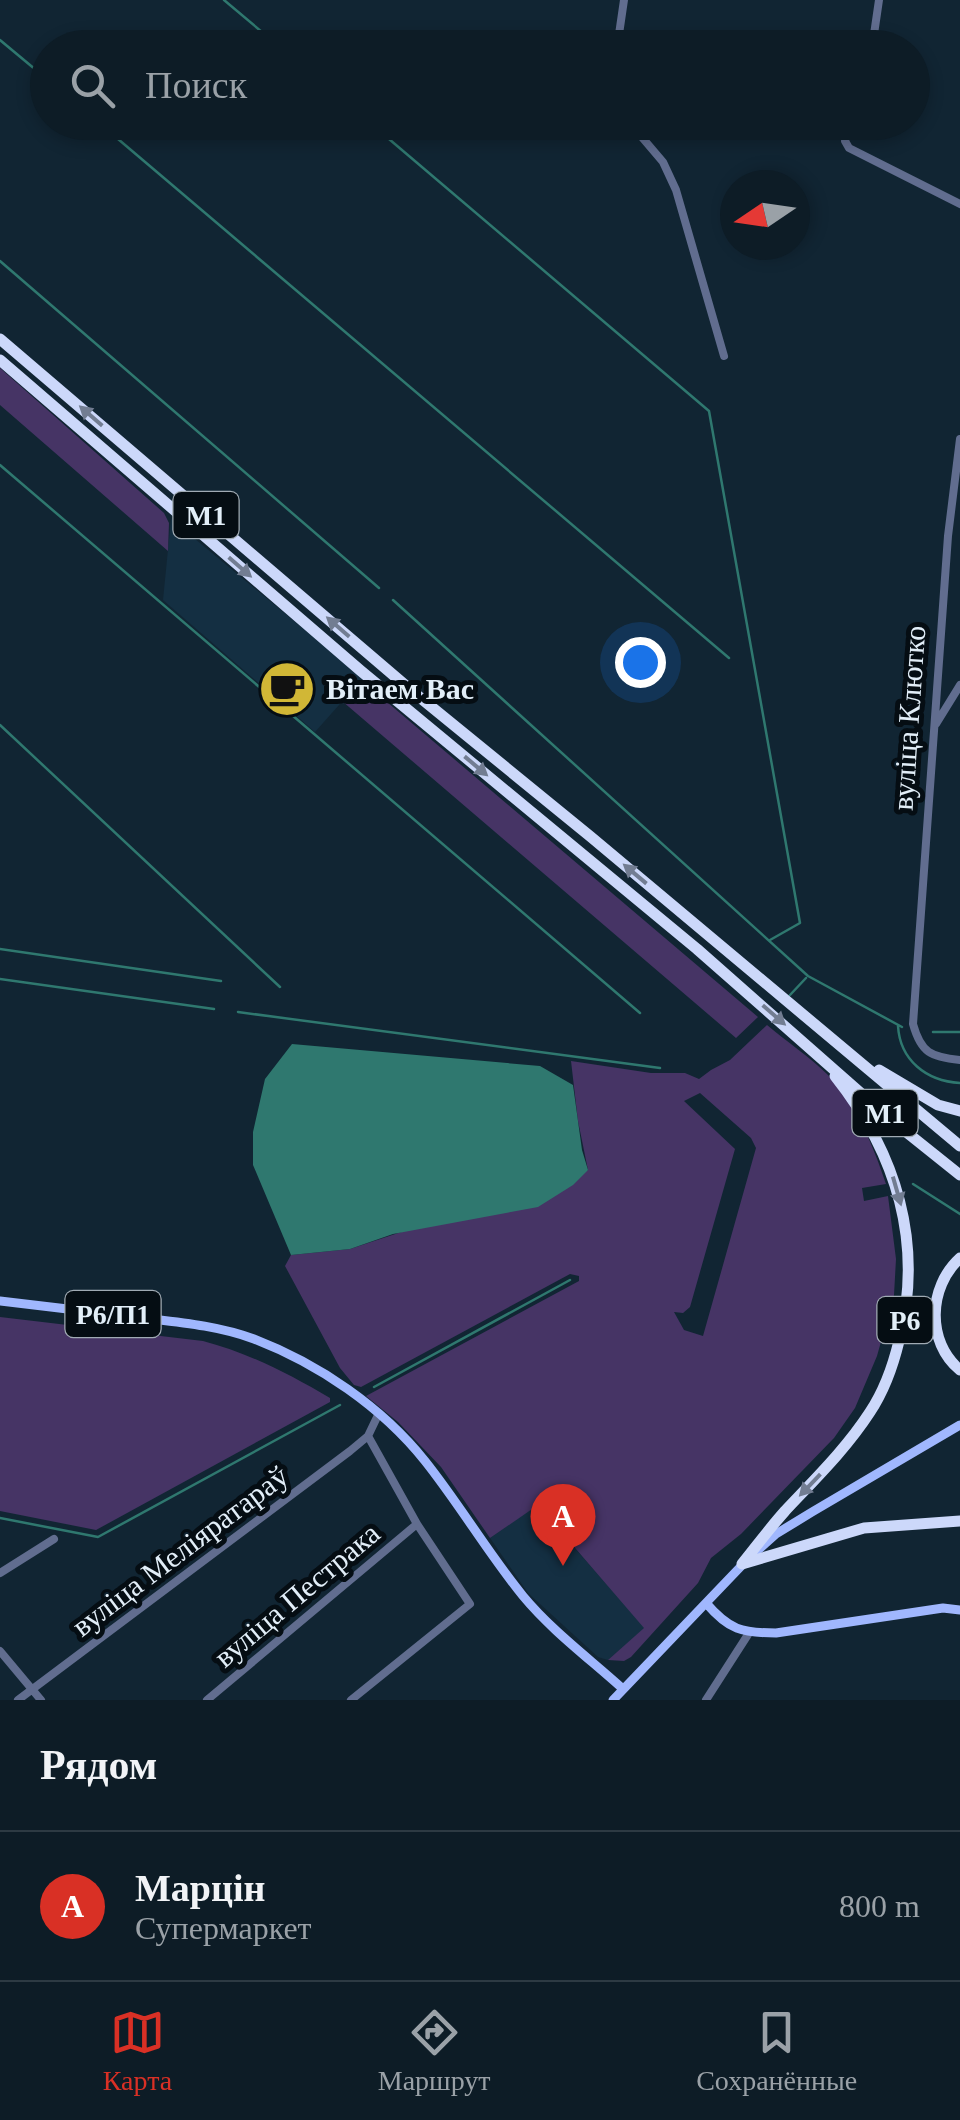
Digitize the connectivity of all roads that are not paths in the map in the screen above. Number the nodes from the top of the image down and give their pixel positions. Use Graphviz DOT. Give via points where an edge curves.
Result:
graph roads {
  1 [pos="624,0"];
  2 [pos="879,0"];
  3 [pos="620,30"];
  4 [pos="875,30"];
  5 [pos="644,140"];
  6 [pos="845,140"];
  7 [pos="960,204"];
  8 [pos="0,338"];
  9 [pos="724,356"];
  10 [pos="0,360"];
  11 [pos="960,438"];
  12 [pos="960,686"];
  13 [pos="934,728"];
  14 [pos="812,1048"];
  15 [pos="846,1049"];
  16 [pos="960,1060"];
  17 [pos="960,1111"];
  18 [pos="960,1146"];
  19 [pos="960,1175"];
  20 [pos="960,1258"];
  21 [pos="0,1301"];
  22 [pos="960,1370"];
  23 [pos="379,1413"];
  24 [pos="958,1426"];
  25 [pos="368,1436"];
  26 [pos="960,1521"];
  27 [pos="416,1524"];
  28 [pos="54,1539"];
  29 [pos="742,1564"];
  30 [pos="0,1573"];
  31 [pos="706,1604"];
  32 [pos="960,1610"];
  33 [pos="749,1633"];
  34 [pos="0,1652"];
  35 [pos="623,1689"];
  36 [pos="32,1690"];
  37 [pos="18,1700"];
  38 [pos="42,1700"];
  39 [pos="206,1700"];
  40 [pos="351,1700"];
  41 [pos="614,1700"];
  42 [pos="706,1700"];
  1 -- 3 [label="street"];
  2 -- 4 [label="street"];
  5 -- 9 [label="street" via="676,190"];
  6 -- 7 [label="street" via="849,148"];
  15 -- 8 [label="highway, М1, one-way" via="412,691"];
  10 -- 14 [label="highway, М1, one-way"];
  11 -- 13 [label="street, вуліца Клютко"];
  12 -- 13 [label="street"];
  13 -- 16 [label="street, вуліца Клютко" via="912,1024 929,1053"];
  14 -- 19 [label="highway, М1"];
  14 -- 29 [label="highway, Р6, one-way" via="872,1131 895,1182 908,1242 907,1312 872,1410"];
  15 -- 17 [label="highway" via="938,1105"];
  15 -- 18 [label="highway, М1"];
  20 -- 22 [label="highway, Р6" via="943,1278 936,1328 942,1350"];
  21 -- 23 [label="main road, Р6/П1" via="226,1330 320,1372"];
  23 -- 25 [label="street"];
  23 -- 35 [label="main road, Р6/П1" via="425,1460 542,1618"];
  24 -- 29 [label="main road, Р6" via="788,1526"];
  25 -- 27 [label="street"];
  25 -- 36 [label="street, вуліца Меліяратараў"];
  26 -- 29 [label="highway" via="864,1528"];
  27 -- 39 [label="street, вуліца Пестрака"];
  27 -- 40 [label="street" via="470,1604"];
  28 -- 30 [label="street"];
  29 -- 31 [label="main road, Р6"];
  31 -- 33 [label="main road" via="721,1621"];
  31 -- 35 [label="main road, Р6"];
  32 -- 33 [label="main road"];
  33 -- 42 [label="street"];
  34 -- 36 [label="street"];
  35 -- 41 [label="main road, Р6"];
  36 -- 37 [label="street, вуліца Меліяратараў"];
  36 -- 38 [label="street"];
}
